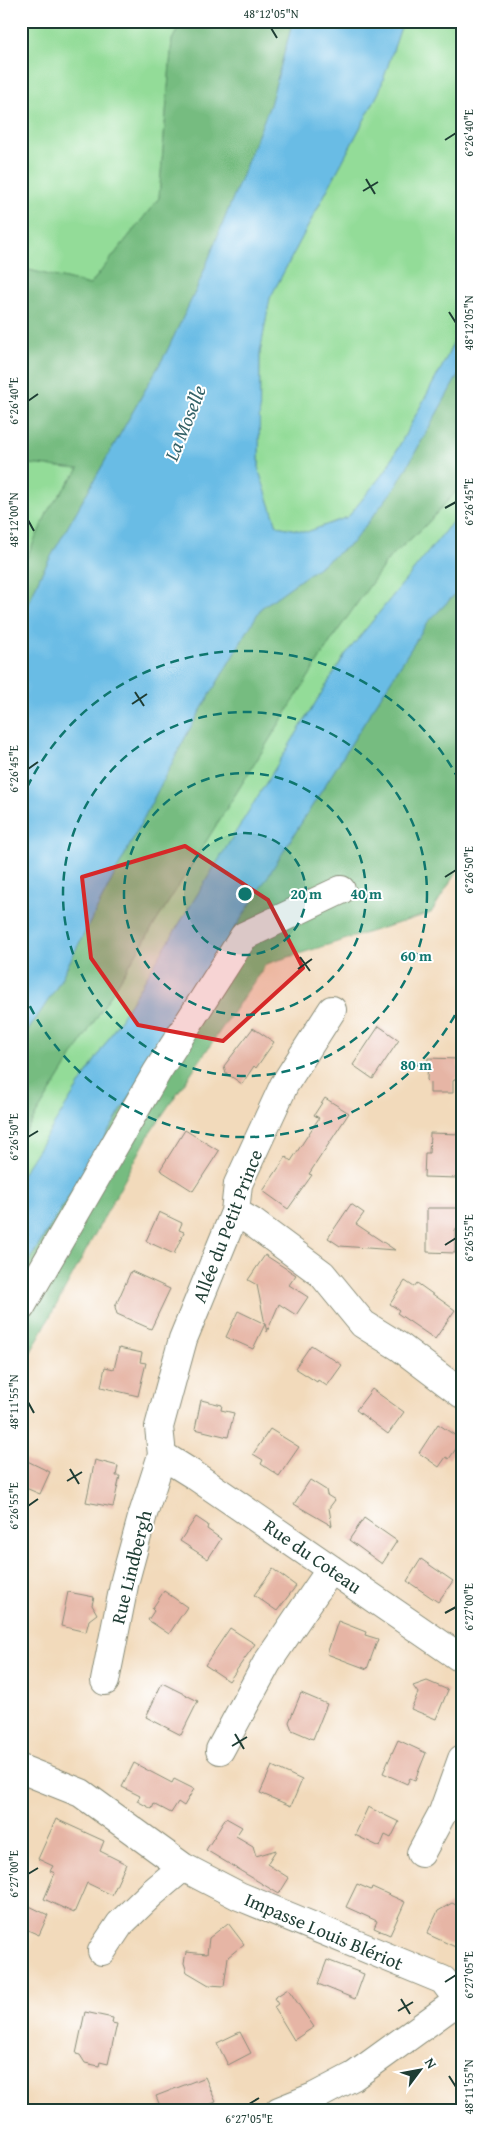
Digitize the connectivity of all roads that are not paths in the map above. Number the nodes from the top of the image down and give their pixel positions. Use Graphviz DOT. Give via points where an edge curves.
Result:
graph roads {
  1 [pos="341,890"];
  2 [pos="332,1010"];
  3 [pos="235,1212"];
  4 [pos="21,1307"];
  5 [pos="462,1394"];
  6 [pos="162,1455"];
  7 [pos="331,1568"];
  8 [pos="462,1658"];
  9 [pos="105,1681"];
  10 [pos="220,1750"];
  11 [pos="462,1758"];
  12 [pos="21,1769"];
  13 [pos="421,1853"];
  14 [pos="183,1867"];
  15 [pos="102,1951"];
  16 [pos="460,1999"];
  17 [pos="316,2104"];
  18 [pos="279,2111"];
  1 -- 4 [label="street" via="244,936 157,1072"];
  2 -- 3 [label="street, Allée du Petit Prince" via="284,1085 238,1184"];
  3 -- 5 [label="street" via="322,1274 363,1324 400,1347"];
  3 -- 6 [label="street, Allée du Petit Prince" via="183,1339 160,1426"];
  6 -- 7 [label="street, Rue du Coteau"];
  6 -- 9 [label="street, Rue Lindbergh" via="125,1580"];
  7 -- 8 [label="street, Rue du Coteau"];
  7 -- 10 [label="street" via="267,1663"];
  11 -- 13 [label="street" via="443,1812"];
  12 -- 14 [label="street, Impasse Louis Blériot" via="81,1793"];
  14 -- 15 [label="street" via="120,1924"];
  14 -- 16 [label="street, Impasse Louis Blériot" via="239,1896 442,1980"];
  16 -- 17 [label="street"];
  17 -- 18 [label="street"];
}
